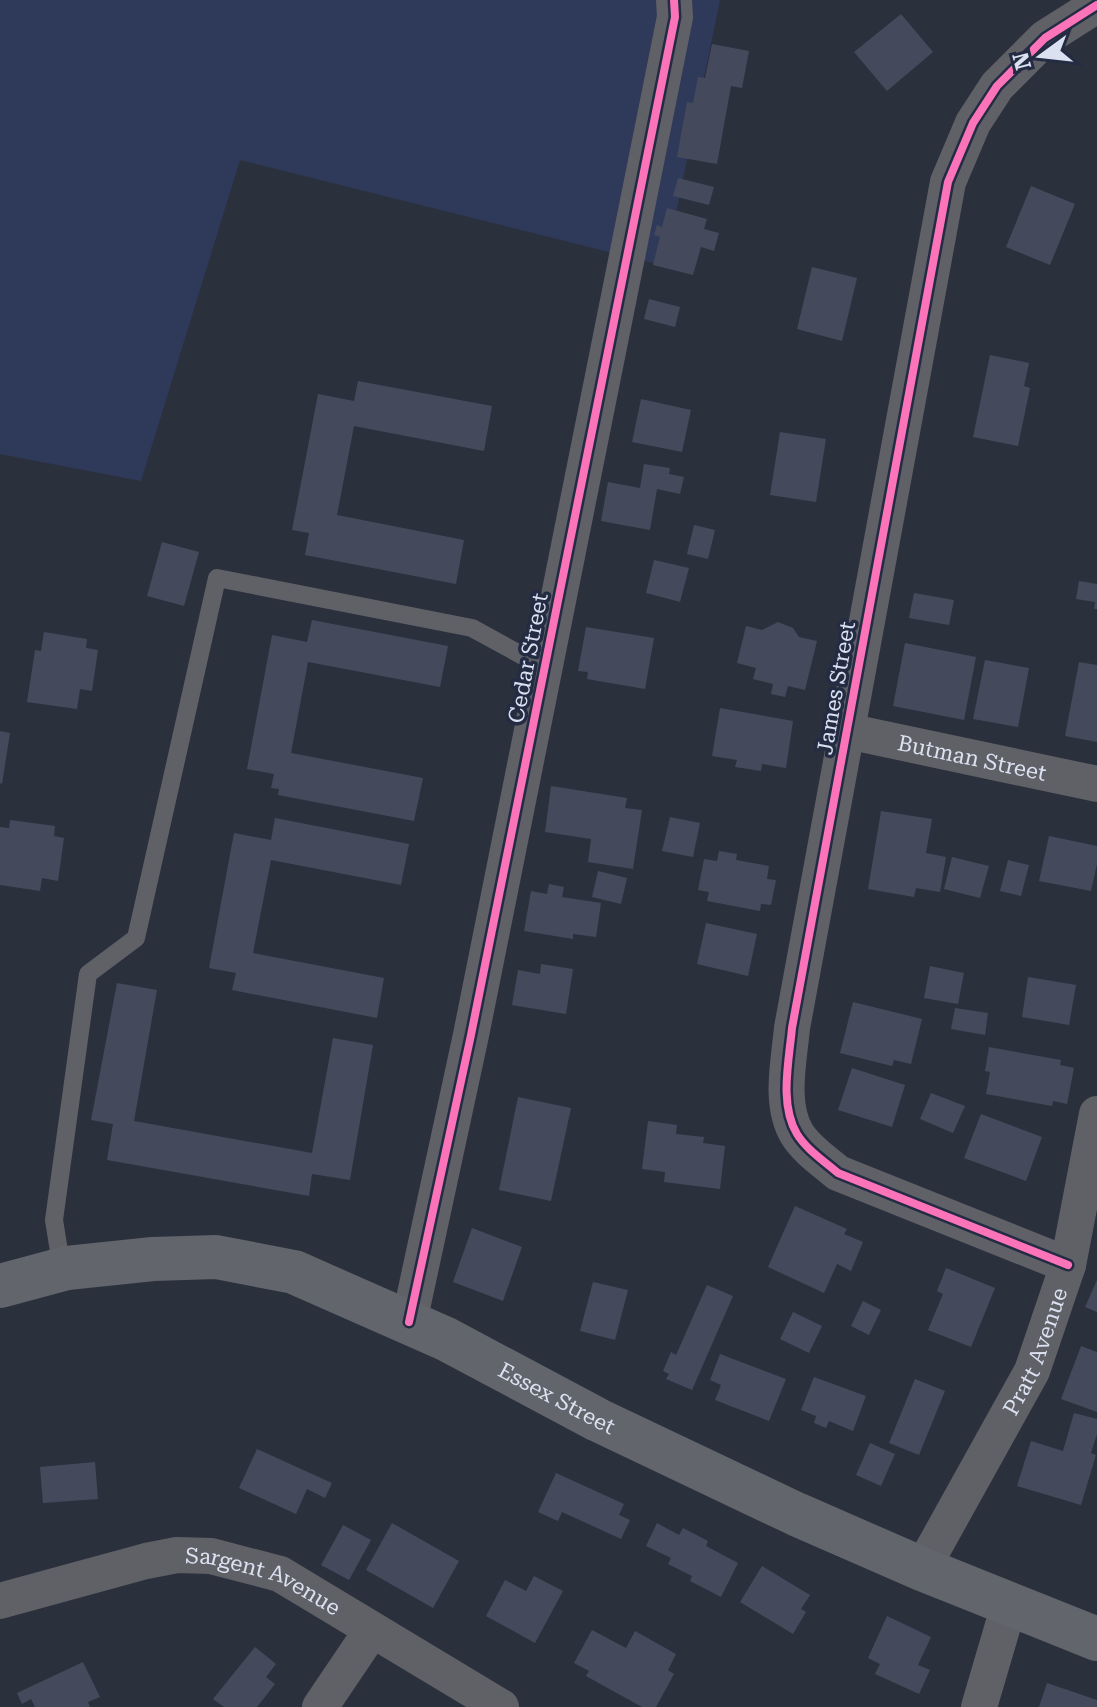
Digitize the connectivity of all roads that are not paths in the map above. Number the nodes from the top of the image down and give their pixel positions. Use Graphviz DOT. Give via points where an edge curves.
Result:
graph roads {
  1 [pos="674,0"];
  2 [pos="1097,5"];
  3 [pos="545,668"];
  4 [pos="847,731"];
  5 [pos="1097,784"];
  6 [pos="1097,1114"];
  7 [pos="1068,1265"];
  8 [pos="62,1270"];
  9 [pos="0,1286"];
  10 [pos="409,1322"];
  11 [pos="922,1569"];
  12 [pos="0,1601"];
  13 [pos="1009,1605"];
  14 [pos="372,1630"];
  15 [pos="1097,1639"];
  16 [pos="320,1707"];
  17 [pos="501,1707"];
  18 [pos="979,1707"];
  1 -- 3 [label="street, Cedar Street" via="672,33"];
  2 -- 4 [label="street, James Street" via="1045,38 997,86 973,123 948,182"];
  3 -- 8 [label="lane" via="472,628 217,578 136,938 88,974 54,1220"];
  3 -- 10 [label="street, Cedar Street"];
  4 -- 5 [label="street, Butman Street"];
  4 -- 7 [label="street, James Street" via="792,1028 786,1094 796,1132 838,1173"];
  6 -- 7 [label="street, Pratt Avenue"];
  7 -- 11 [label="street, Pratt Avenue" via="1032,1371"];
  8 -- 9 [label="main road, Essex Street"];
  8 -- 10 [label="main road, Essex Street" via="216,1257 294,1272"];
  10 -- 11 [label="main road, Essex Street" via="598,1420"];
  11 -- 13 [label="main road, Essex Street"];
  12 -- 14 [label="street, Sargent Avenue" via="146,1561 211,1556 280,1574"];
  13 -- 15 [label="main road, Essex Street"];
  13 -- 18 [label="street"];
  14 -- 16 [label="street"];
  14 -- 17 [label="street, Sargent Avenue"];
}
